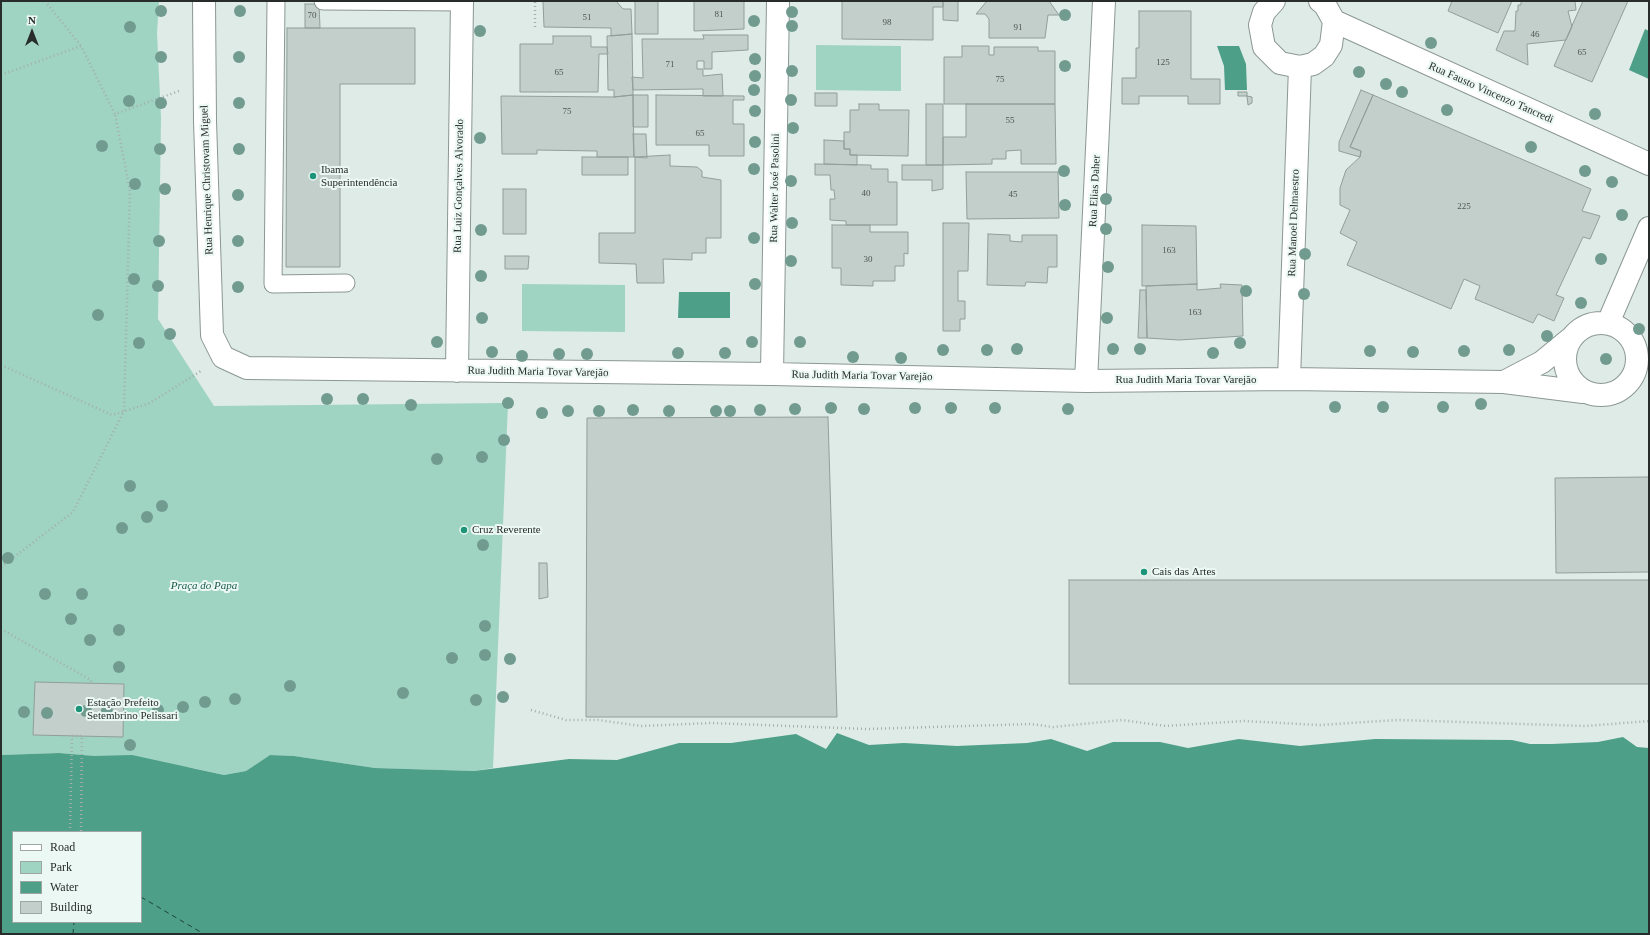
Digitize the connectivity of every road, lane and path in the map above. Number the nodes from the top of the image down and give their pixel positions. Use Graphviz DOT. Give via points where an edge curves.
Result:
graph roads {
  1 [pos="46,1"];
  2 [pos="204,1"];
  3 [pos="276,1"];
  4 [pos="323,1"];
  5 [pos="535,1"];
  6 [pos="778,1"];
  7 [pos="1104,1"];
  8 [pos="1271,1"];
  9 [pos="1320,1"];
  10 [pos="462,2"];
  11 [pos="1334,21"];
  12 [pos="535,27"];
  13 [pos="81,46"];
  14 [pos="1300,67"];
  15 [pos="1,75"];
  16 [pos="204,82"];
  17 [pos="115,114"];
  18 [pos="1649,164"];
  19 [pos="1649,228"];
  20 [pos="346,283"];
  21 [pos="1608,323"];
  22 [pos="1570,339"];
  23 [pos="223,357"];
  24 [pos="1,365"];
  25 [pos="456,371"];
  26 [pos="772,374"];
  27 [pos="1289,379"];
  28 [pos="1641,379"];
  29 [pos="1086,381"];
  30 [pos="1504,382"];
  31 [pos="1583,392"];
  32 [pos="124,411"];
  33 [pos="1,567"];
  34 [pos="1,629"];
  35 [pos="92,684"];
  36 [pos="531,710"];
  37 [pos="1649,721"];
  38 [pos="70,831"];
  39 [pos="81,831"];
  1 -- 13 [label="path"];
  2 -- 16 [label="street, Rua Henrique Christovam Miguel"];
  3 -- 20 [label="lane" via="273,284"];
  4 -- 10 [label="lane"];
  5 -- 12 [label="path"];
  6 -- 26 [label="street, Rua Walter José Pasolini"];
  7 -- 29 [label="street, Rua Elias Daher"];
  8 -- 14 [label="street" via="1260,25 1264,47 1280,63"];
  9 -- 11 [label="street"];
  10 -- 25 [label="street, Rua Luiz Gonçalves Alvorado"];
  11 -- 14 [label="street" via="1332,45 1328,51 1312,64"];
  11 -- 18 [label="street, Rua Fausto Vincenzo Tancredi"];
  13 -- 15 [label="path"];
  13 -- 17 [label="path"];
  14 -- 27 [label="street, Rua Manoel Delmaestro"];
  16 -- 17 [label="path"];
  16 -- 23 [label="street, Rua Henrique Christovam Miguel" via="212,335"];
  17 -- 32 [label="path" via="130,191"];
  19 -- 21 [label="street"];
  21 -- 22 [label="street" via="1596,323 1582,328"];
  21 -- 28 [label="street" via="1624,330 1637,349"];
  22 -- 30 [label="street, Rua Judith Maria Tovar Varejão" via="1542,362"];
  22 -- 31 [label="street" via="1564,363 1568,376"];
  23 -- 25 [label="street, Rua Judith Maria Tovar Varejão" via="247,368"];
  23 -- 32 [label="path" via="148,404"];
  24 -- 32 [label="path" via="112,415"];
  25 -- 26 [label="street, Rua Judith Maria Tovar Varejão"];
  26 -- 29 [label="street, Rua Judith Maria Tovar Varejão"];
  27 -- 29 [label="street, Rua Judith Maria Tovar Varejão"];
  27 -- 30 [label="street, Rua Judith Maria Tovar Varejão"];
  28 -- 31 [label="street" via="1611,395"];
  30 -- 31 [label="street, Rua Judith Maria Tovar Varejão"];
  32 -- 33 [label="path" via="73,512"];
  34 -- 35 [label="path" via="92,680"];
  36 -- 37 [label="path" via="566,720 598,720 641,726 712,723 867,729 1030,724 1053,727 1122,720 1166,726 1244,721 1319,725 1398,720 1586,726"];
  38 -- 39 [label="path" via="72,736 82,736"];
}
